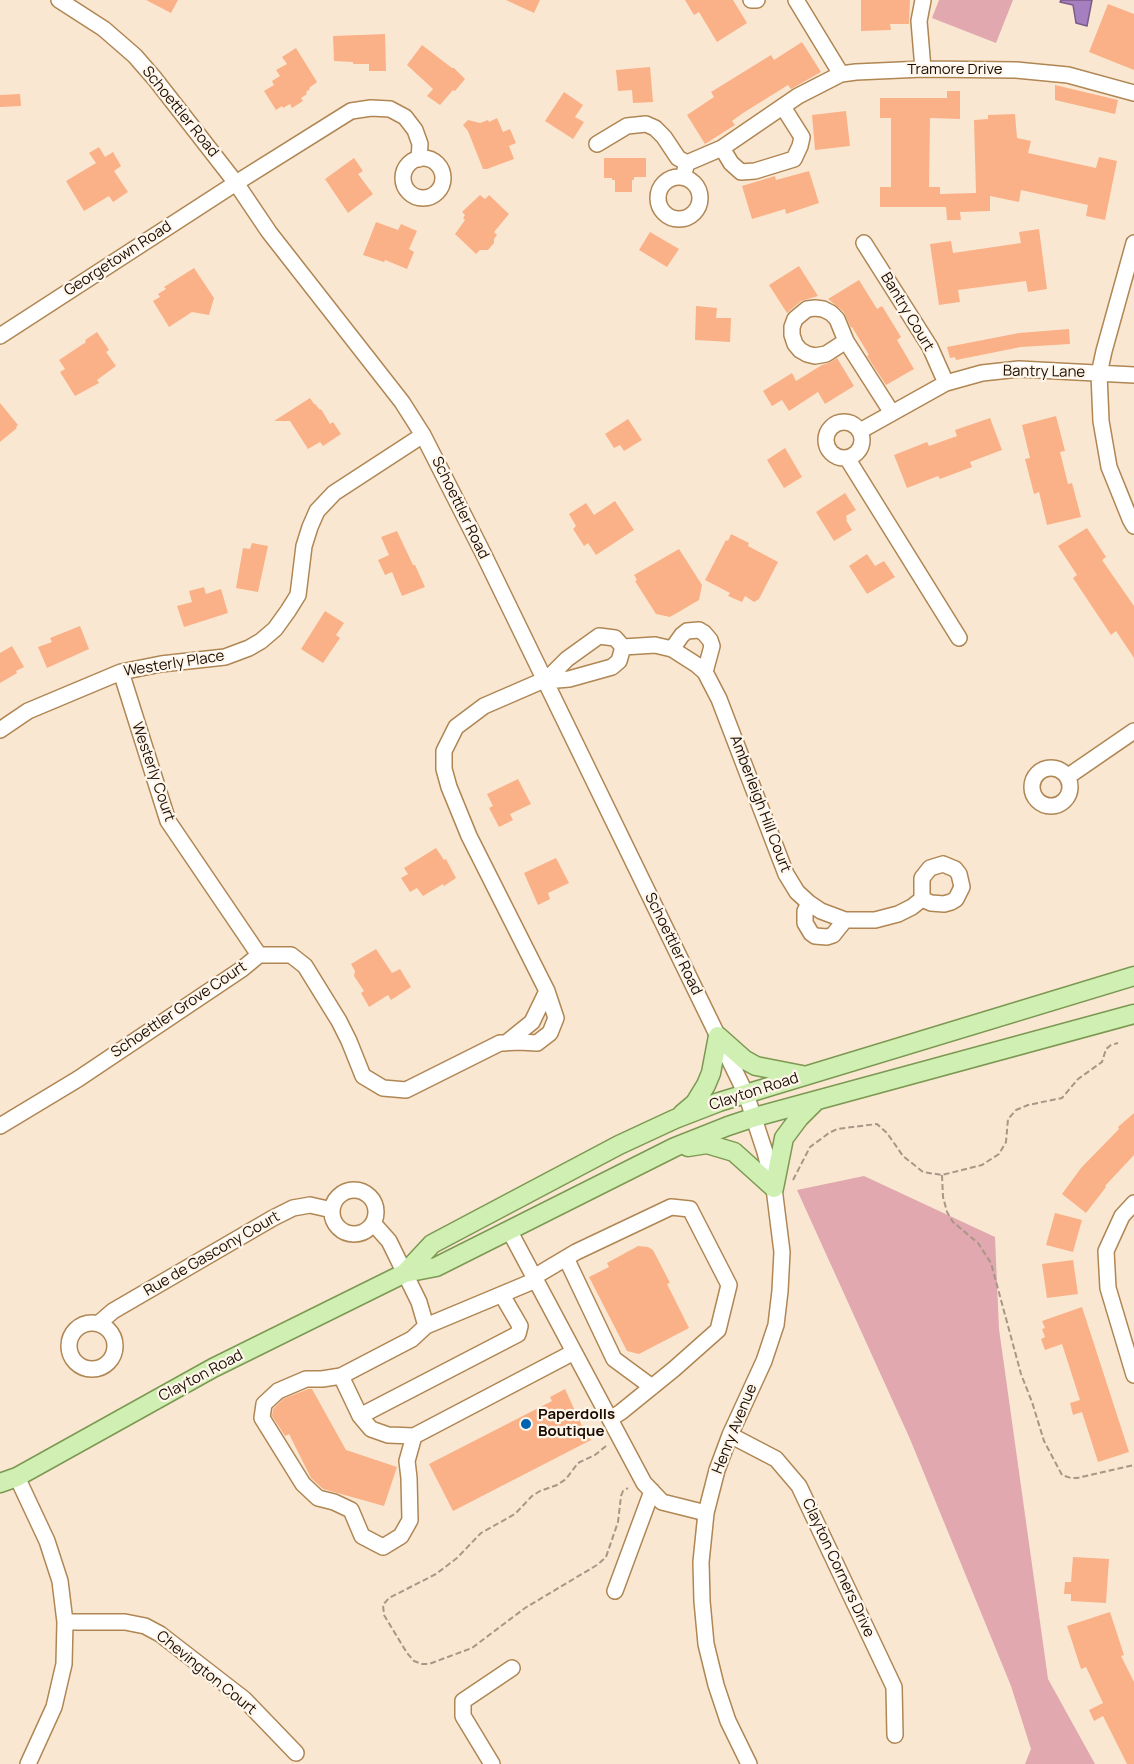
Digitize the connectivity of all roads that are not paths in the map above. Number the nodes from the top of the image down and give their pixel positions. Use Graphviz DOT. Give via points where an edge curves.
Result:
graph roads {
  1 [pos="59,0"];
  2 [pos="751,0"];
  3 [pos="757,0"];
  4 [pos="796,0"];
  5 [pos="923,0"];
  6 [pos="923,69"];
  7 [pos="841,74"];
  8 [pos="1134,93"];
  9 [pos="783,107"];
  10 [pos="597,144"];
  11 [pos="722,148"];
  12 [pos="419,159"];
  13 [pos="236,183"];
  14 [pos="864,243"];
  15 [pos="1134,243"];
  16 [pos="0,336"];
  17 [pos="846,340"];
  18 [pos="1099,374"];
  19 [pos="1134,375"];
  20 [pos="946,383"];
  21 [pos="892,413"];
  22 [pos="860,431"];
  23 [pos="423,435"];
  24 [pos="847,458"];
  25 [pos="1134,526"];
  26 [pos="959,638"];
  27 [pos="623,647"];
  28 [pos="672,650"];
  29 [pos="121,672"];
  30 [pos="705,672"];
  31 [pos="544,681"];
  32 [pos="0,730"];
  33 [pos="1134,731"];
  34 [pos="1067,777"];
  35 [pos="922,899"];
  36 [pos="809,903"];
  37 [pos="845,920"];
  38 [pos="259,955"];
  39 [pos="1134,976"];
  40 [pos="547,990"];
  41 [pos="1134,1014"];
  42 [pos="718,1036"];
  43 [pos="506,1043"];
  44 [pos="807,1075"];
  45 [pos="746,1094"];
  46 [pos="815,1102"];
  47 [pos="755,1117"];
  48 [pos="675,1119"];
  49 [pos="0,1126"];
  50 [pos="675,1147"];
  51 [pos="781,1185"];
  52 [pos="1134,1203"];
  53 [pos="332,1210"];
  54 [pos="374,1223"];
  55 [pos="509,1230"];
  56 [pos="566,1258"];
  57 [pos="405,1273"];
  58 [pos="535,1278"];
  59 [pos="502,1295"];
  60 [pos="98,1324"];
  61 [pos="426,1326"];
  62 [pos="574,1352"];
  63 [pos="1134,1375"];
  64 [pos="341,1376"];
  65 [pos="652,1387"];
  66 [pos="360,1416"];
  67 [pos="610,1419"];
  68 [pos="730,1434"];
  69 [pos="414,1436"];
  70 [pos="17,1477"];
  71 [pos="0,1483"];
  72 [pos="652,1491"];
  73 [pos="706,1513"];
  74 [pos="615,1591"];
  75 [pos="65,1622"];
  76 [pos="512,1668"];
  77 [pos="896,1735"];
  78 [pos="296,1753"];
  79 [pos="28,1764"];
  80 [pos="492,1764"];
  81 [pos="747,1764"];
  1 -- 13 [label="street, Schoettler Road" via="104,29 135,56"];
  2 -- 3 [label="street"];
  4 -- 7 [label="street"];
  5 -- 6 [label="street" via="919,21"];
  6 -- 7 [label="street, Tramore Drive"];
  6 -- 8 [label="street, Tramore Drive" via="1068,75"];
  7 -- 9 [label="street, Tramore Drive"];
  9 -- 11 [label="street, Tramore Drive"];
  9 -- 11 [label="street" via="802,137 794,159 741,172"];
  10 -- 11 [label="street, Tramore Drive" via="627,126 646,124 663,137 685,170"];
  12 -- 13 [label="street, Georgetown Road" via="416,130 405,117 390,109 371,108 351,111"];
  13 -- 16 [label="street, Georgetown Road"];
  13 -- 23 [label="street, Schoettler Road"];
  14 -- 20 [label="street, Bantry Court" via="930,347"];
  15 -- 18 [label="street"];
  17 -- 21 [label="street"];
  18 -- 19 [label="street, Bantry Lane"];
  18 -- 20 [label="street, Bantry Lane" via="1019,369 982,373"];
  18 -- 25 [label="street" via="1101,421 1109,467"];
  20 -- 21 [label="street, Bantry Lane"];
  21 -- 22 [label="street, Bantry Lane"];
  22 -- 24 [label="street" via="860,448"];
  22 -- 24 [label="street" via="845,421 829,429 825,441 830,452"];
  23 -- 29 [label="street, Westerly Place" via="334,493 317,511 304,546 298,594 261,641 225,657"];
  23 -- 31 [label="street, Schoettler Road"];
  24 -- 26 [label="street"];
  27 -- 28 [label="street, Amberleigh Hill Court" via="655,645"];
  27 -- 31 [label="street" via="619,661 612,667 570,679"];
  27 -- 31 [label="street, Amberleigh Hill Court" via="615,638 599,636"];
  28 -- 30 [label="street, Amberleigh Hill Court"];
  28 -- 30 [label="street" via="687,631 704,633 712,646"];
  29 -- 32 [label="street, Westerly Place" via="28,711"];
  29 -- 38 [label="street, Westerly Court" via="168,821"];
  30 -- 36 [label="street, Amberleigh Hill Court" via="786,874"];
  31 -- 40 [label="street, Schoettler Grove Court" via="484,706 456,727 444,751 444,769 469,836"];
  31 -- 42 [label="street, Schoettler Road"];
  33 -- 34 [label="street"];
  35 -- 37 [label="street, Amberleigh Hill Court" via="898,914 875,920"];
  36 -- 37 [label="street, Amberleigh Hill Court"];
  36 -- 37 [label="street" via="805,923 815,936 833,935"];
  38 -- 43 [label="street, Schoettler Grove Court" via="291,955 305,966 339,1021 363,1076 383,1088 406,1090"];
  38 -- 49 [label="street, Schoettler Grove Court"];
  39 -- 44 [label="main road, Clayton Road"];
  40 -- 43 [label="street, Schoettler Grove Court" via="532,1022"];
  40 -- 43 [label="street, Schoettler Grove Court" via="556,1018 550,1034 537,1043"];
  41 -- 46 [label="main road, Clayton Road"];
  42 -- 44 [label="main road" via="756,1066"];
  42 -- 45 [label="street, Schoettler Road"];
  42 -- 48 [label="main road" via="706,1085 696,1103"];
  44 -- 45 [label="main road, Clayton Road"];
  45 -- 47 [label="street, Henry Avenue"];
  45 -- 48 [label="main road, Clayton Road"];
  46 -- 47 [label="main road, Clayton Road"];
  46 -- 51 [label="main road" via="784,1138"];
  47 -- 50 [label="main road, Clayton Road"];
  47 -- 51 [label="street, Henry Avenue" via="765,1152"];
  48 -- 57 [label="main road, Clayton Road" via="432,1244"];
  50 -- 51 [label="main road" via="707,1144 734,1152"];
  50 -- 55 [label="main road, Clayton Road"];
  51 -- 68 [label="street, Henry Avenue" via="782,1252 776,1325"];
  52 -- 63 [label="street" via="1122,1216 1106,1251 1108,1288"];
  53 -- 54 [label="street" via="336,1225 348,1233 362,1233"];
  53 -- 54 [label="street" via="337,1197 350,1190 364,1192 374,1202"];
  53 -- 60 [label="street, Rue de Gascony Court" via="310,1205 293,1208 113,1311"];
  54 -- 57 [label="street" via="389,1241"];
  55 -- 57 [label="main road, Clayton Road" via="436,1267"];
  55 -- 58 [label="street"];
  56 -- 58 [label="street"];
  56 -- 65 [label="street" via="614,1359"];
  56 -- 65 [label="street" via="671,1207 690,1209 729,1285 718,1330"];
  57 -- 61 [label="street"];
  57 -- 70 [label="main road, Clayton Road" via="213,1368"];
  58 -- 59 [label="street"];
  58 -- 62 [label="street"];
  59 -- 61 [label="street"];
  59 -- 66 [label="street" via="520,1326 518,1334"];
  61 -- 64 [label="street" via="412,1339"];
  62 -- 67 [label="street"];
  62 -- 69 [label="street"];
  64 -- 66 [label="street"];
  64 -- 69 [label="street" via="306,1379 278,1391 264,1404 262,1418 303,1484 318,1498 351,1510 362,1536 383,1547 401,1536 410,1520 407,1461"];
  65 -- 67 [label="street"];
  66 -- 69 [label="street" via="371,1430"];
  67 -- 72 [label="street"];
  68 -- 73 [label="street, Henry Avenue"];
  68 -- 77 [label="street, Clayton Corners Drive" via="776,1459 799,1486 894,1688"];
  70 -- 71 [label="main road, Clayton Road"];
  70 -- 75 [label="street" via="47,1541 60,1581"];
  72 -- 73 [label="street" via="662,1502"];
  72 -- 74 [label="street"];
  73 -- 81 [label="street, Henry Avenue" via="701,1562 706,1644 728,1721"];
  75 -- 78 [label="street, Chevington Court" via="125,1622 160,1634 244,1699"];
  75 -- 79 [label="street" via="64,1664 54,1707"];
  76 -- 80 [label="street" via="463,1701 463,1716"];
}
